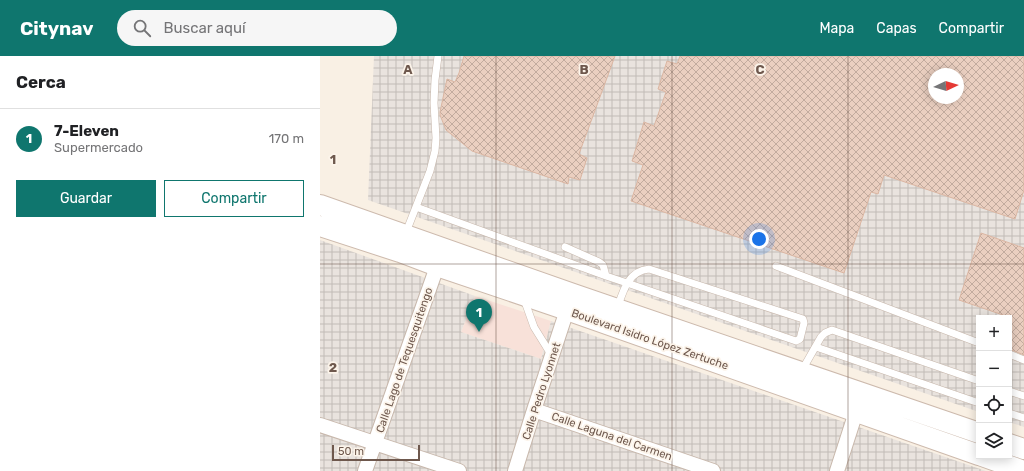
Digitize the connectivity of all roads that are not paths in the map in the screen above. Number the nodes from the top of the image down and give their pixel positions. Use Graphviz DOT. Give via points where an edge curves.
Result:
graph roads {
  1 [pos="438,56"];
  2 [pos="320,205"];
  3 [pos="416,207"];
  4 [pos="320,226"];
  5 [pos="402,244"];
  6 [pos="565,247"];
  7 [pos="440,257"];
  8 [pos="776,266"];
  9 [pos="606,276"];
  10 [pos="627,283"];
  11 [pos="523,295"];
  12 [pos="567,310"];
  13 [pos="614,317"];
  14 [pos="653,330"];
  15 [pos="976,342"];
  16 [pos="816,347"];
  17 [pos="1012,355"];
  18 [pos="552,356"];
  19 [pos="1024,360"];
  20 [pos="801,372"];
  21 [pos="976,380"];
  22 [pos="1012,392"];
  23 [pos="1024,396"];
  24 [pos="976,402"];
  25 [pos="534,410"];
  26 [pos="856,412"];
  27 [pos="1012,414"];
  28 [pos="1024,418"];
  29 [pos="320,425"];
  30 [pos="976,432"];
  31 [pos="375,442"];
  32 [pos="976,455"];
  33 [pos="365,471"];
  34 [pos="459,471"];
  35 [pos="515,471"];
  36 [pos="713,471"];
  37 [pos="837,471"];
  1 -- 3 [label="lane" via="434,103 435,151"];
  2 -- 5 [label="main road, Boulevard Isidro López Zertuche"];
  3 -- 5 [label="lane"];
  3 -- 9 [label="lane"];
  4 -- 5 [label="main road, Boulevard Isidro López Zertuche"];
  5 -- 7 [label="main road, Boulevard Isidro López Zertuche"];
  6 -- 9 [label="lane" via="599,262 603,265"];
  7 -- 11 [label="main road, Boulevard Isidro López Zertuche"];
  7 -- 13 [label="main road, Boulevard Isidro López Zertuche"];
  7 -- 31 [label="street, Calle Lago de Tequesquitengo"];
  8 -- 15 [label="lane"];
  9 -- 10 [label="lane"];
  10 -- 10 [label="lane" via="639,271 649,269 803,319 800,339 796,341"];
  10 -- 13 [label="lane"];
  11 -- 12 [label="main road, Boulevard Isidro López Zertuche"];
  11 -- 18 [label="lane" via="534,327"];
  12 -- 13 [label="main road, Boulevard Isidro López Zertuche"];
  12 -- 18 [label="street, Calle Pedro Lyonnet"];
  13 -- 14 [label="main road, Boulevard Isidro López Zertuche"];
  14 -- 20 [label="main road, Boulevard Isidro López Zertuche"];
  14 -- 26 [label="main road, Boulevard Isidro López Zertuche"];
  16 -- 20 [label="lane"];
  16 -- 21 [label="lane" via="821,336 832,330"];
  16 -- 24 [label="lane"];
  17 -- 19 [label="lane"];
  18 -- 25 [label="street, Calle Pedro Lyonnet"];
  20 -- 30 [label="main road, Boulevard Isidro López Zertuche"];
  22 -- 23 [label="lane"];
  25 -- 35 [label="street, Calle Pedro Lyonnet"];
  25 -- 36 [label="street, Calle Laguna del Carmen"];
  26 -- 32 [label="main road, Boulevard Isidro López Zertuche"];
  26 -- 37 [label="street"];
  27 -- 28 [label="lane"];
  29 -- 31 [label="street"];
  31 -- 33 [label="street, Calle Lago de Tequesquitengo"];
  31 -- 34 [label="street"];
}
